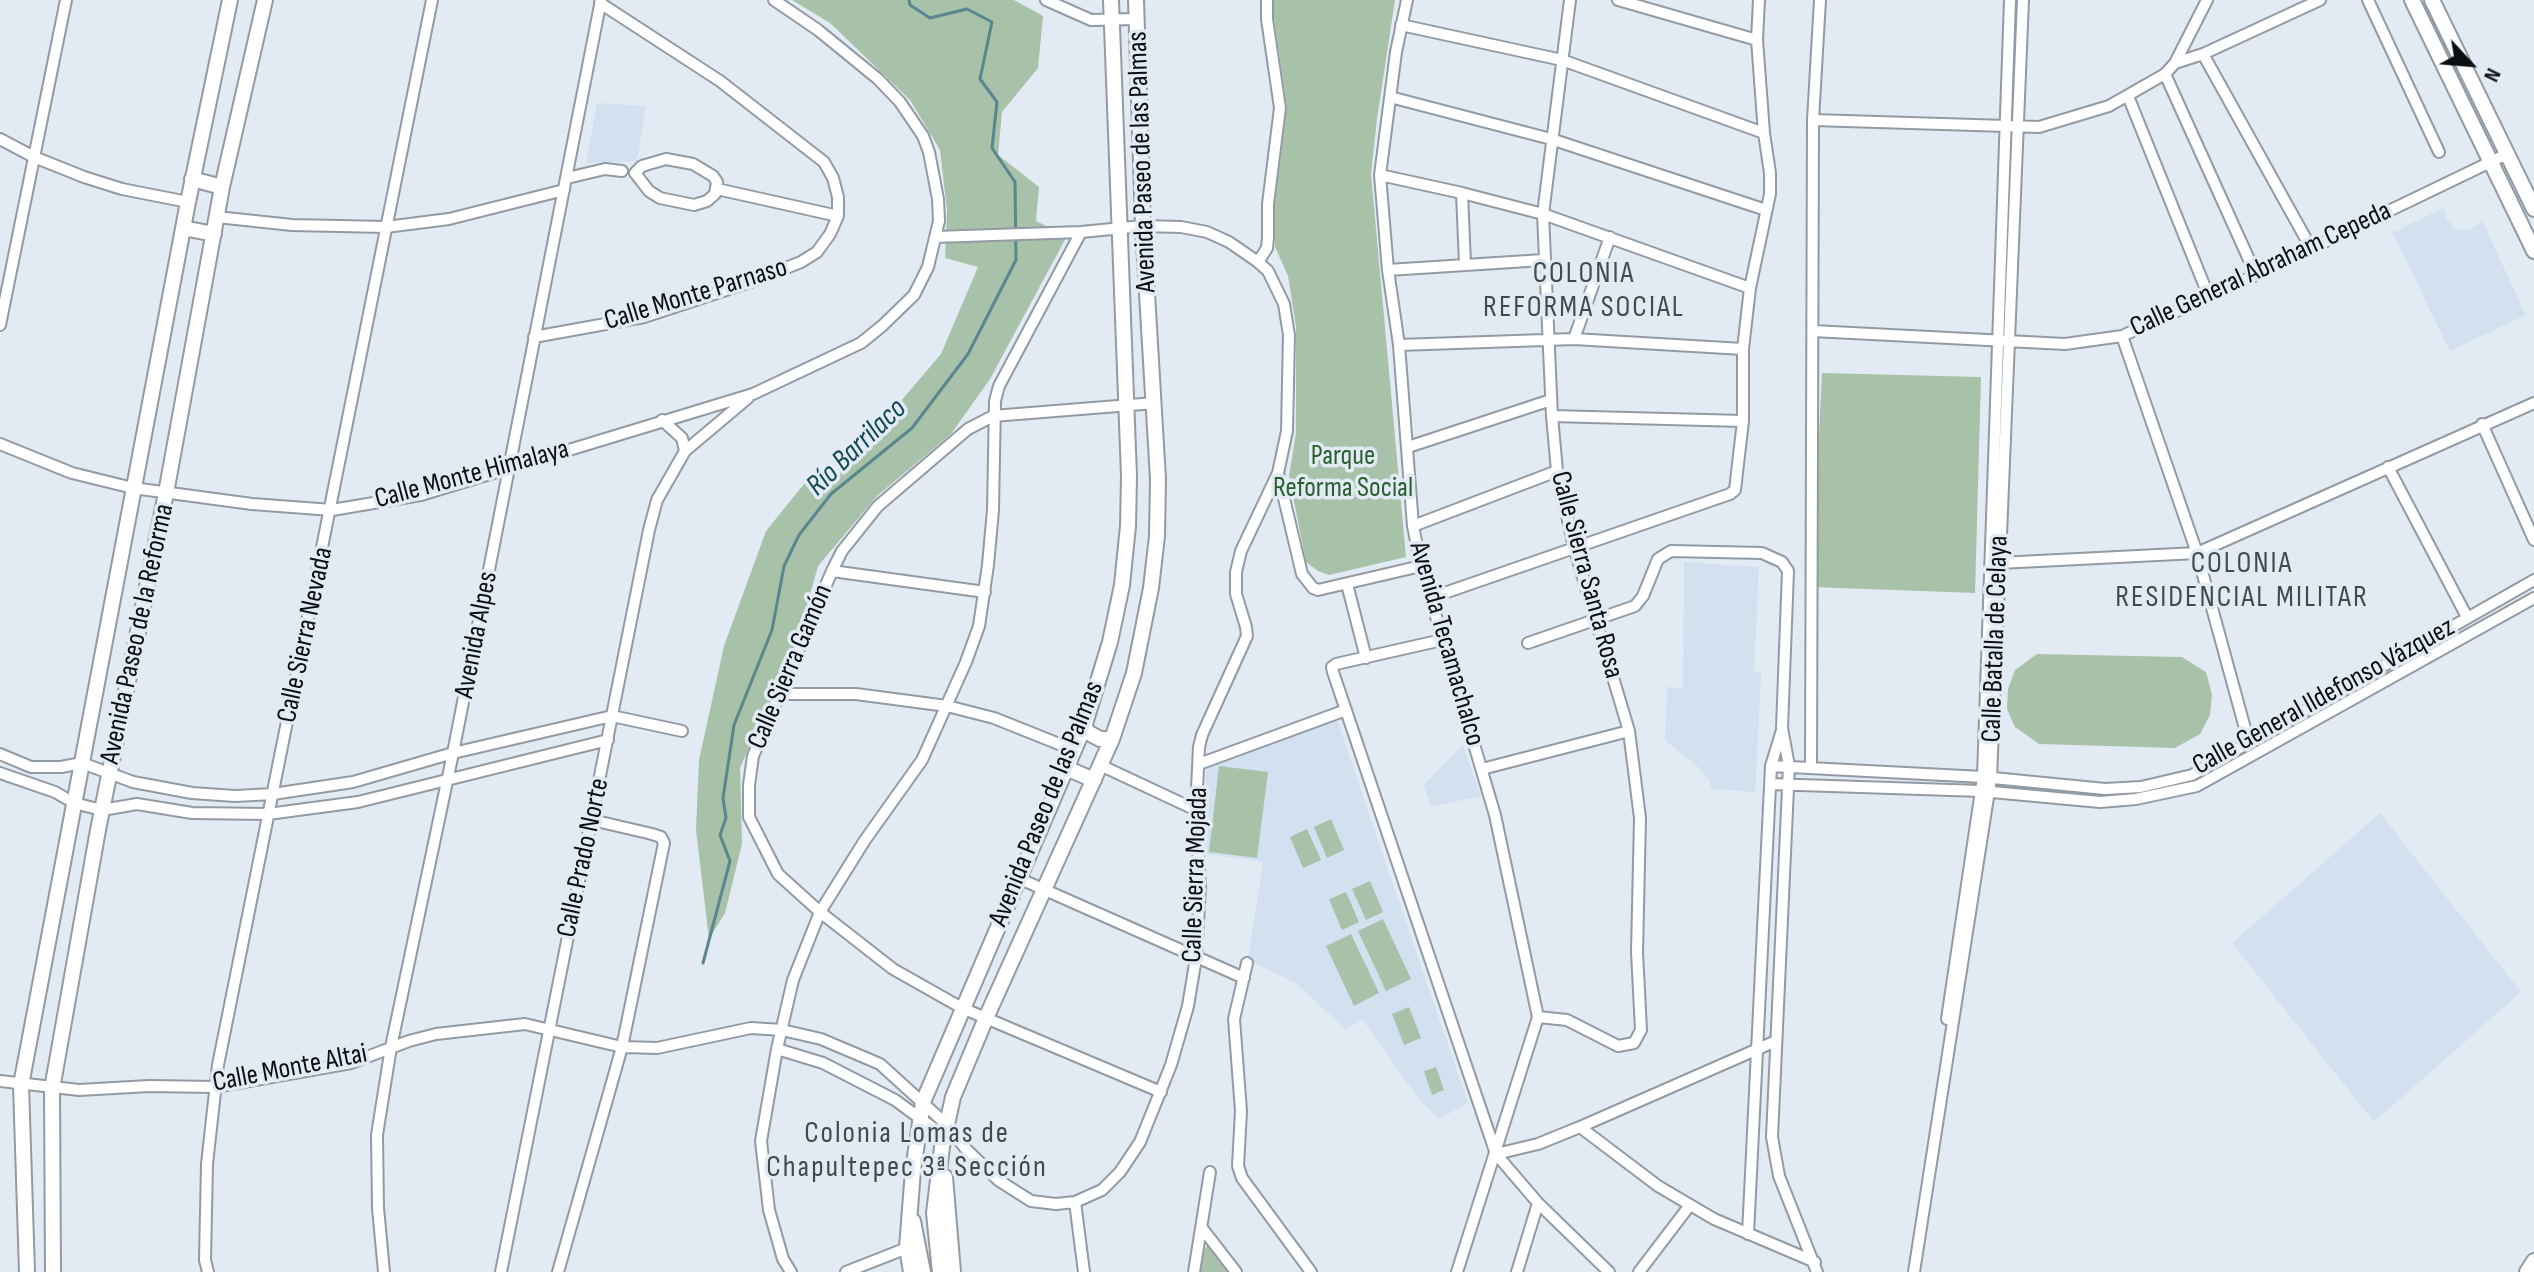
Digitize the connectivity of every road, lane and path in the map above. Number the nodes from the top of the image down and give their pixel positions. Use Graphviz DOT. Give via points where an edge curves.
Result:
graph roads {
  1 [pos="66,0"];
  2 [pos="230,0"];
  3 [pos="265,0"];
  4 [pos="432,0"];
  5 [pos="774,0"];
  6 [pos="1046,0"];
  7 [pos="1111,0"];
  8 [pos="1136,0"];
  9 [pos="1267,0"];
  10 [pos="1407,0"];
  11 [pos="1570,0"];
  12 [pos="1618,0"];
  13 [pos="1759,0"];
  14 [pos="1820,0"];
  15 [pos="2010,0"];
  16 [pos="2023,0"];
  17 [pos="2207,0"];
  18 [pos="2320,0"];
  19 [pos="2368,0"];
  20 [pos="2412,0"];
  21 [pos="2432,0"];
  22 [pos="601,2"];
  23 [pos="1137,19"];
  24 [pos="1112,21"];
  25 [pos="1401,25"];
  26 [pos="1757,40"];
  27 [pos="2203,54"];
  28 [pos="1562,60"];
  29 [pos="2175,63"];
  30 [pos="2165,74"];
  31 [pos="2128,96"];
  32 [pos="1390,97"];
  33 [pos="1813,120"];
  34 [pos="2012,126"];
  35 [pos="1764,133"];
  36 [pos="0,139"];
  37 [pos="1551,139"];
  38 [pos="2439,152"];
  39 [pos="2507,154"];
  40 [pos="34,157"];
  41 [pos="2491,162"];
  42 [pos="622,171"];
  43 [pos="1380,175"];
  44 [pos="567,178"];
  45 [pos="192,179"];
  46 [pos="222,187"];
  47 [pos="717,189"];
  48 [pos="564,190"];
  49 [pos="1462,193"];
  50 [pos="188,202"];
  51 [pos="2534,209"];
  52 [pos="1766,210"];
  53 [pos="1543,214"];
  54 [pos="838,216"];
  55 [pos="217,217"];
  56 [pos="1143,226"];
  57 [pos="386,227"];
  58 [pos="183,228"];
  59 [pos="1118,228"];
  60 [pos="1081,232"];
  61 [pos="214,234"];
  62 [pos="935,237"];
  63 [pos="1610,237"];
  64 [pos="2533,245"];
  65 [pos="2311,248"];
  66 [pos="1543,260"];
  67 [pos="1258,262"];
  68 [pos="1465,264"];
  69 [pos="1388,270"];
  70 [pos="2256,275"];
  71 [pos="1750,288"];
  72 [pos="2209,297"];
  73 [pos="0,325"];
  74 [pos="1813,331"];
  75 [pos="2122,336"];
  76 [pos="534,337"];
  77 [pos="1549,339"];
  78 [pos="1574,339"];
  79 [pos="2004,342"];
  80 [pos="1399,345"];
  81 [pos="1743,349"];
  82 [pos="753,394"];
  83 [pos="1551,400"];
  84 [pos="1155,403"];
  85 [pos="2534,403"];
  86 [pos="1127,405"];
  87 [pos="993,416"];
  88 [pos="1552,416"];
  89 [pos="662,420"];
  90 [pos="1743,421"];
  91 [pos="2482,424"];
  92 [pos="0,444"];
  93 [pos="1408,447"];
  94 [pos="685,451"];
  95 [pos="2388,467"];
  96 [pos="510,468"];
  97 [pos="1557,471"];
  98 [pos="1278,473"];
  99 [pos="133,488"];
  100 [pos="166,493"];
  101 [pos="332,510"];
  102 [pos="1413,526"];
  103 [pos="2534,540"];
  104 [pos="1574,547"];
  105 [pos="2197,553"];
  106 [pos="1999,563"];
  107 [pos="1421,566"];
  108 [pos="832,571"];
  109 [pos="2534,580"];
  110 [pos="1347,584"];
  111 [pos="985,592"];
  112 [pos="1430,598"];
  113 [pos="2534,598"];
  114 [pos="2467,617"];
  115 [pos="1595,621"];
  116 [pos="1442,640"];
  117 [pos="1528,643"];
  118 [pos="1366,658"];
  119 [pos="780,694"];
  120 [pos="947,706"];
  121 [pos="1346,710"];
  122 [pos="612,716"];
  123 [pos="1084,727"];
  124 [pos="1782,728"];
  125 [pos="682,731"];
  126 [pos="1629,731"];
  127 [pos="1112,739"];
  128 [pos="608,740"];
  129 [pos="2249,743"];
  130 [pos="1074,750"];
  131 [pos="453,753"];
  132 [pos="0,754"];
  133 [pos="82,763"];
  134 [pos="1199,764"];
  135 [pos="1100,765"];
  136 [pos="1771,766"];
  137 [pos="1789,766"];
  138 [pos="1811,767"];
  139 [pos="1066,768"];
  140 [pos="1482,769"];
  141 [pos="0,773"];
  142 [pos="109,773"];
  143 [pos="1987,778"];
  144 [pos="447,779"];
  145 [pos="1094,780"];
  146 [pos="1770,784"];
  147 [pos="1788,784"];
  148 [pos="1985,792"];
  149 [pos="273,794"];
  150 [pos="74,803"];
  151 [pos="102,810"];
  152 [pos="1196,810"];
  153 [pos="268,814"];
  154 [pos="592,820"];
  155 [pos="1018,878"];
  156 [pos="1043,890"];
  157 [pos="820,912"];
  158 [pos="1196,958"];
  159 [pos="1247,963"];
  160 [pos="1244,978"];
  161 [pos="962,1008"];
  162 [pos="1538,1017"];
  163 [pos="986,1018"];
  164 [pos="549,1029"];
  165 [pos="782,1030"];
  166 [pos="1776,1041"];
  167 [pos="391,1047"];
  168 [pos="622,1047"];
  169 [pos="777,1049"];
  170 [pos="1758,1049"];
  171 [pos="0,1081"];
  172 [pos="21,1085"];
  173 [pos="215,1087"];
  174 [pos="52,1089"];
  175 [pos="1161,1092"];
  176 [pos="1757,1095"];
  177 [pos="1774,1096"];
  178 [pos="923,1102"];
  179 [pos="919,1120"];
  180 [pos="1580,1127"];
  181 [pos="944,1136"];
  182 [pos="1496,1154"];
  183 [pos="1210,1172"];
  184 [pos="1075,1202"];
  185 [pos="1538,1203"];
  186 [pos="1690,1205"];
  187 [pos="911,1213"];
  188 [pos="1202,1228"];
  189 [pos="1748,1234"];
  190 [pos="907,1248"];
  191 [pos="2534,1261"];
  192 [pos="1816,1267"];
  193 [pos="27,1272"];
  194 [pos="53,1272"];
  195 [pos="208,1272"];
  196 [pos="384,1272"];
  197 [pos="501,1272"];
  198 [pos="558,1272"];
  199 [pos="791,1272"];
  200 [pos="846,1272"];
  201 [pos="911,1272"];
  202 [pos="923,1272"];
  203 [pos="940,1272"];
  204 [pos="953,1272"];
  205 [pos="1084,1272"];
  206 [pos="1194,1272"];
  207 [pos="1236,1272"];
  208 [pos="1311,1272"];
  209 [pos="1457,1272"];
  210 [pos="1517,1272"];
  211 [pos="1609,1272"];
  212 [pos="1639,1272"];
  213 [pos="1912,1272"];
  214 [pos="2527,1272"];
  1 -- 40 [label="street"];
  2 -- 45 [label="main road, Avenida Paseo de la Reforma"];
  3 -- 46 [label="main road, Avenida Paseo de la Reforma"];
  4 -- 57 [label="street, Calle Sierra Nevada"];
  5 -- 62 [label="street, Calle Prado Norte" via="818,30 900,102 929,152 938,199"];
  6 -- 24 [label="street" via="1091,20"];
  7 -- 24 [label="main road, Avenida Paseo de las Palmas"];
  8 -- 23 [label="main road, Avenida Paseo de las Palmas"];
  9 -- 67 [label="street" via="1280,108 1267,248"];
  10 -- 25 [label="street, Avenida Tecamachalco"];
  11 -- 28 [label="street, Calle Sierra Santa Rosa"];
  12 -- 26 [label="street"];
  13 -- 26 [label="street"];
  14 -- 33 [label="street"];
  15 -- 34 [label="street, Calle Batalla de Celaya"];
  16 -- 34 [label="street, Calle Batalla de Celaya"];
  17 -- 29 [label="street"];
  18 -- 27 [label="street"];
  19 -- 38 [label="street"];
  20 -- 41 [label="main road"];
  21 -- 39 [label="main road"];
  22 -- 44 [label="street, Avenida Alpes"];
  22 -- 54 [label="street" via="720,81 824,162 838,197"];
  23 -- 24 [label="street"];
  23 -- 56 [label="main road, Avenida Paseo de las Palmas"];
  24 -- 59 [label="main road, Avenida Paseo de las Palmas"];
  25 -- 28 [label="street"];
  25 -- 32 [label="street, Avenida Tecamachalco"];
  26 -- 35 [label="street"];
  27 -- 29 [label="street"];
  27 -- 65 [label="street"];
  28 -- 35 [label="street"];
  28 -- 37 [label="street, Calle Sierra Santa Rosa"];
  29 -- 30 [label="street"];
  30 -- 31 [label="street"];
  30 -- 70 [label="street"];
  31 -- 34 [label="street" via="2039,127"];
  31 -- 72 [label="street"];
  32 -- 37 [label="street"];
  32 -- 43 [label="street, Avenida Tecamachalco"];
  33 -- 34 [label="street"];
  33 -- 74 [label="street"];
  34 -- 79 [label="street, Calle Batalla de Celaya"];
  35 -- 52 [label="street" via="1770,173"];
  36 -- 40 [label="street"];
  37 -- 52 [label="street"];
  37 -- 53 [label="street, Calle Sierra Santa Rosa"];
  39 -- 41 [label="street, Calle General Abraham Cepeda"];
  39 -- 51 [label="main road"];
  40 -- 50 [label="street" via="122,189"];
  40 -- 73 [label="street"];
  41 -- 64 [label="main road"];
  41 -- 65 [label="street, Calle General Abraham Cepeda"];
  42 -- 44 [label="street" via="605,169"];
  43 -- 49 [label="street"];
  43 -- 69 [label="street, Avenida Tecamachalco"];
  44 -- 48 [label="street, Avenida Alpes"];
  45 -- 46 [label="main road"];
  45 -- 50 [label="main road, Avenida Paseo de la Reforma"];
  46 -- 55 [label="main road, Avenida Paseo de la Reforma"];
  47 -- 47 [label="street" via="713,176 678,160 651,162 635,173 649,191 679,203 707,201"];
  47 -- 54 [label="street"];
  48 -- 57 [label="street" via="449,219"];
  48 -- 76 [label="street, Avenida Alpes"];
  49 -- 53 [label="street"];
  49 -- 68 [label="street"];
  50 -- 58 [label="main road, Avenida Paseo de la Reforma"];
  52 -- 71 [label="street"];
  53 -- 63 [label="street"];
  53 -- 66 [label="street, Calle Sierra Santa Rosa"];
  54 -- 76 [label="street, Calle Monte Parnaso" via="817,252 767,276 644,317"];
  55 -- 57 [label="street"];
  55 -- 61 [label="main road, Avenida Paseo de la Reforma"];
  56 -- 59 [label="street"];
  56 -- 67 [label="street" via="1207,232"];
  56 -- 84 [label="main road, Avenida Paseo de las Palmas"];
  57 -- 101 [label="street, Calle Sierra Nevada"];
  58 -- 61 [label="main road"];
  58 -- 99 [label="main road, Avenida Paseo de la Reforma"];
  59 -- 60 [label="street"];
  59 -- 86 [label="main road, Avenida Paseo de las Palmas"];
  60 -- 62 [label="street"];
  60 -- 87 [label="street" via="999,386"];
  61 -- 100 [label="main road, Avenida Paseo de la Reforma"];
  62 -- 82 [label="street, Calle Prado Norte" via="914,295 882,326 861,343"];
  63 -- 71 [label="street"];
  63 -- 78 [label="street"];
  65 -- 70 [label="street, Calle General Abraham Cepeda"];
  66 -- 68 [label="street"];
  66 -- 77 [label="street, Calle Sierra Santa Rosa"];
  67 -- 98 [label="street, Calle Sierra Mojada" via="1284,304 1289,335 1287,431"];
  68 -- 69 [label="street"];
  69 -- 80 [label="street, Avenida Tecamachalco"];
  70 -- 72 [label="street, Calle General Abraham Cepeda"];
  71 -- 81 [label="street"];
  72 -- 75 [label="street, Calle General Abraham Cepeda"];
  74 -- 79 [label="street, Calle General Abraham Cepeda"];
  74 -- 138 [label="street"];
  75 -- 79 [label="street, Calle General Abraham Cepeda" via="2065,344"];
  75 -- 105 [label="street"];
  76 -- 96 [label="street, Avenida Alpes"];
  77 -- 78 [label="street"];
  77 -- 80 [label="street"];
  77 -- 83 [label="street, Calle Sierra Santa Rosa"];
  78 -- 81 [label="street"];
  79 -- 106 [label="street, Calle Batalla de Celaya"];
  79 -- 143 [label="street, Calle Batalla de Celaya"];
  80 -- 93 [label="street, Avenida Tecamachalco"];
  81 -- 90 [label="street"];
  82 -- 89 [label="street, Calle Prado Norte"];
  82 -- 94 [label="street, Calle Prado Norte"];
  83 -- 88 [label="street, Calle Sierra Santa Rosa"];
  83 -- 93 [label="street"];
  84 -- 86 [label="street"];
  84 -- 127 [label="main road, Avenida Paseo de las Palmas" via="1157,536 1151,588 1134,673"];
  85 -- 91 [label="street"];
  86 -- 87 [label="street"];
  86 -- 123 [label="main road, Avenida Paseo de las Palmas" via="1128,526 1122,585"];
  87 -- 108 [label="street, Calle Sierra Gamón" via="968,429 878,506"];
  87 -- 111 [label="street" via="993,510"];
  88 -- 90 [label="street"];
  88 -- 97 [label="street, Calle Sierra Santa Rosa"];
  89 -- 94 [label="street" via="682,438"];
  89 -- 96 [label="street, Calle Monte Himalaya"];
  90 -- 104 [label="street" via="1737,484 1730,494"];
  91 -- 95 [label="street"];
  91 -- 103 [label="street"];
  92 -- 99 [label="street, Calle Monte Himalaya" via="72,473"];
  93 -- 102 [label="street, Avenida Tecamachalco"];
  94 -- 122 [label="street, Calle Prado Norte" via="657,500"];
  95 -- 105 [label="street"];
  95 -- 114 [label="street"];
  96 -- 101 [label="street, Calle Monte Himalaya" via="421,495"];
  96 -- 131 [label="street, Avenida Alpes"];
  97 -- 102 [label="street"];
  97 -- 104 [label="street, Calle Sierra Santa Rosa"];
  98 -- 110 [label="street" via="1308,585 1318,590"];
  98 -- 134 [label="street, Calle Sierra Mojada" via="1241,551 1236,594 1247,636 1202,735"];
  99 -- 100 [label="street, Calle Monte Himalaya"];
  99 -- 133 [label="main road, Avenida Paseo de la Reforma"];
  100 -- 101 [label="street, Calle Monte Himalaya"];
  100 -- 142 [label="main road, Avenida Paseo de la Reforma"];
  101 -- 149 [label="street, Calle Sierra Nevada"];
  102 -- 107 [label="street, Avenida Tecamachalco"];
  104 -- 112 [label="street"];
  104 -- 115 [label="street, Calle Sierra Santa Rosa"];
  105 -- 106 [label="street"];
  105 -- 129 [label="street"];
  106 -- 143 [label="street, Calle Batalla de Celaya"];
  107 -- 110 [label="street"];
  107 -- 112 [label="street, Avenida Tecamachalco"];
  108 -- 111 [label="street"];
  108 -- 119 [label="street, Calle Sierra Gamón"];
  109 -- 114 [label="street, Calle General Ildefonso Vázquez"];
  110 -- 118 [label="street"];
  111 -- 120 [label="street" via="979,626"];
  112 -- 116 [label="street, Avenida Tecamachalco"];
  113 -- 148 [label="street, Calle General Ildefonso Vázquez" via="2197,786 2100,802"];
  114 -- 129 [label="street, Calle General Ildefonso Vázquez"];
  115 -- 117 [label="street"];
  115 -- 124 [label="street" via="1635,606 1658,559 1671,551 1762,553 1782,562 1788,571"];
  115 -- 126 [label="street, Calle Sierra Santa Rosa"];
  116 -- 118 [label="street"];
  116 -- 140 [label="street, Avenida Tecamachalco"];
  118 -- 121 [label="street" via="1332,667"];
  119 -- 120 [label="street" via="856,694"];
  119 -- 157 [label="street, Calle Sierra Gamón" via="753,756 749,817 778,874"];
  120 -- 130 [label="street" via="994,718"];
  120 -- 157 [label="street" via="922,760"];
  121 -- 134 [label="street"];
  121 -- 182 [label="street"];
  122 -- 125 [label="street"];
  122 -- 128 [label="street, Calle Prado Norte"];
  122 -- 131 [label="street"];
  123 -- 127 [label="main road" via="1100,739"];
  123 -- 130 [label="main road, Avenida Paseo de las Palmas"];
  124 -- 136 [label="street"];
  124 -- 137 [label="street"];
  126 -- 140 [label="street"];
  126 -- 162 [label="street, Calle Sierra Santa Rosa" via="1640,818 1639,1037 1618,1046 1567,1020"];
  127 -- 135 [label="main road, Avenida Paseo de las Palmas"];
  128 -- 144 [label="street"];
  128 -- 154 [label="street, Calle Prado Norte"];
  129 -- 143 [label="street, Calle General Ildefonso Vázquez" via="2192,775 2141,787 2105,789"];
  130 -- 139 [label="main road, Avenida Paseo de las Palmas"];
  131 -- 144 [label="street, Avenida Alpes"];
  131 -- 149 [label="street" via="353,782"];
  132 -- 133 [label="street" via="31,767"];
  133 -- 142 [label="street"];
  133 -- 150 [label="main road, Avenida Paseo de la Reforma"];
  134 -- 152 [label="street, Calle Sierra Mojada"];
  135 -- 145 [label="main road, Avenida Paseo de las Palmas"];
  135 -- 152 [label="street"];
  136 -- 137 [label="street, Calle General Ildefonso Vázquez"];
  136 -- 146 [label="street"];
  137 -- 138 [label="street, Calle General Ildefonso Vázquez"];
  137 -- 147 [label="street"];
  138 -- 143 [label="street, Calle General Ildefonso Vázquez"];
  139 -- 145 [label="main road"];
  139 -- 155 [label="main road, Avenida Paseo de las Palmas"];
  140 -- 162 [label="street, Avenida Tecamachalco"];
  141 -- 150 [label="street"];
  142 -- 149 [label="street" via="192,793"];
  142 -- 151 [label="main road, Avenida Paseo de la Reforma"];
  143 -- 148 [label="street, Calle Batalla de Celaya"];
  144 -- 153 [label="street" via="358,802"];
  144 -- 167 [label="street, Avenida Alpes"];
  145 -- 156 [label="main road, Avenida Paseo de las Palmas"];
  146 -- 147 [label="street, Calle General Ildefonso Vázquez"];
  146 -- 170 [label="street"];
  147 -- 148 [label="street, Calle General Ildefonso Vázquez"];
  147 -- 166 [label="street"];
  148 -- 213 [label="street, Calle Batalla de Celaya"];
  149 -- 153 [label="street, Calle Sierra Nevada"];
  150 -- 151 [label="street"];
  150 -- 172 [label="main road, Avenida Paseo de la Reforma"];
  151 -- 153 [label="street" via="137,804 192,813"];
  151 -- 174 [label="main road, Avenida Paseo de la Reforma"];
  152 -- 158 [label="street, Calle Sierra Mojada"];
  153 -- 173 [label="street, Calle Sierra Nevada"];
  154 -- 164 [label="street, Calle Prado Norte"];
  154 -- 168 [label="street" via="652,834 664,843"];
  155 -- 156 [label="street"];
  155 -- 161 [label="main road, Avenida Paseo de las Palmas"];
  156 -- 158 [label="street"];
  156 -- 163 [label="main road, Avenida Paseo de las Palmas"];
  157 -- 161 [label="street, Calle Sierra Gamón" via="893,969"];
  157 -- 165 [label="street" via="793,980"];
  158 -- 160 [label="street"];
  158 -- 175 [label="street, Calle Sierra Mojada" via="1188,1006"];
  159 -- 160 [label="street"];
  160 -- 208 [label="street" via="1234,1019 1240,1173"];
  161 -- 163 [label="street, Calle Sierra Gamón"];
  161 -- 178 [label="main road, Avenida Paseo de las Palmas"];
  162 -- 182 [label="street, Avenida Tecamachalco"];
  163 -- 175 [label="street, Calle Sierra Gamón"];
  163 -- 181 [label="main road, Avenida Paseo de las Palmas" via="953,1097"];
  164 -- 167 [label="street, Calle Monte Altai" via="525,1024 436,1034"];
  164 -- 168 [label="street, Calle Monte Altai"];
  164 -- 197 [label="street, Calle Prado Norte"];
  165 -- 168 [label="street" via="751,1028 657,1048"];
  165 -- 169 [label="street"];
  165 -- 178 [label="street" via="821,1039 880,1064"];
  166 -- 170 [label="street"];
  166 -- 177 [label="street"];
  167 -- 173 [label="street, Calle Monte Altai" via="351,1063"];
  167 -- 196 [label="street, Avenida Alpes" via="377,1135"];
  168 -- 198 [label="street"];
  169 -- 179 [label="street" via="823,1063 895,1100"];
  169 -- 199 [label="street" via="761,1141 769,1210"];
  170 -- 176 [label="street"];
  170 -- 180 [label="street"];
  171 -- 172 [label="street, Calle Monte Altai"];
  172 -- 174 [label="street, Calle Monte Altai"];
  172 -- 193 [label="main road, Avenida Paseo de la Reforma"];
  173 -- 174 [label="street, Calle Monte Altai"];
  173 -- 195 [label="street, Calle Sierra Nevada" via="207,1164"];
  174 -- 194 [label="main road, Avenida Paseo de la Reforma"];
  175 -- 184 [label="street, Calle Sierra Mojada" via="1140,1142 1120,1172 1102,1190"];
  176 -- 177 [label="street"];
  176 -- 189 [label="street"];
  177 -- 192 [label="street" via="1775,1165"];
  178 -- 179 [label="main road, Avenida Paseo de las Palmas"];
  178 -- 181 [label="street"];
  179 -- 181 [label="street"];
  179 -- 187 [label="main road, Avenida Paseo de las Palmas"];
  180 -- 182 [label="street"];
  180 -- 186 [label="street"];
  181 -- 184 [label="street" via="1013,1192 1031,1201"];
  181 -- 203 [label="main road, Avenida Paseo de las Palmas" via="934,1213"];
  181 -- 204 [label="main road, Avenida Paseo de las Palmas"];
  182 -- 185 [label="street"];
  182 -- 209 [label="street, Avenida Tecamachalco"];
  183 -- 188 [label="street"];
  184 -- 205 [label="street"];
  185 -- 210 [label="street"];
  185 -- 211 [label="street"];
  186 -- 189 [label="street"];
  186 -- 212 [label="street"];
  187 -- 190 [label="main road, Avenida Paseo de las Palmas"];
  187 -- 202 [label="main road, Avenida Paseo de las Palmas"];
  188 -- 206 [label="street"];
  188 -- 207 [label="street"];
  189 -- 192 [label="street"];
  190 -- 200 [label="street"];
  190 -- 201 [label="main road, Avenida Paseo de las Palmas"];
  191 -- 214 [label="main road"];
}
